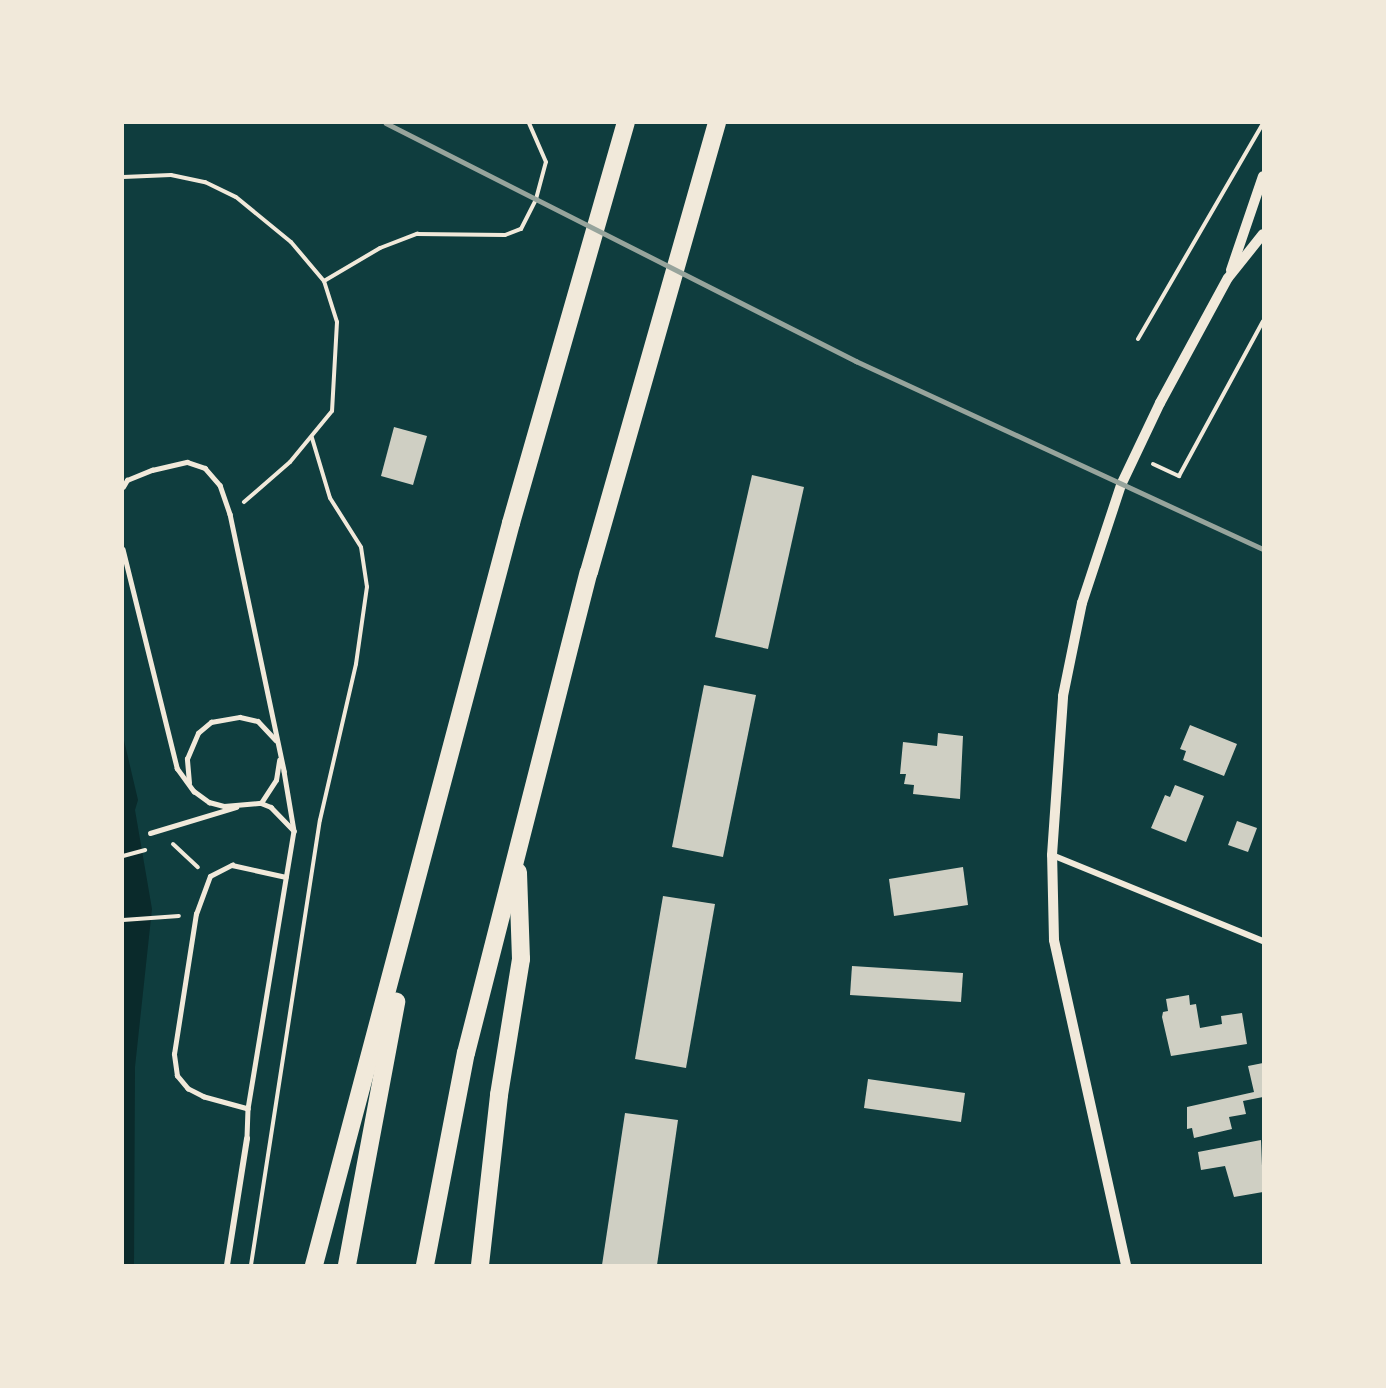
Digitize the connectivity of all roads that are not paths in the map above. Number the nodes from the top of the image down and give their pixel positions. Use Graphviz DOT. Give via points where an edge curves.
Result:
graph roads {
  1 [pos="626,123"];
  2 [pos="717,123"];
  3 [pos="1263,176"];
  4 [pos="1263,234"];
  5 [pos="1228,278"];
  6 [pos="123,487"];
  7 [pos="123,549"];
  8 [pos="277,742"];
  9 [pos="449,760"];
  10 [pos="189,786"];
  11 [pos="261,803"];
  12 [pos="242,805"];
  13 [pos="294,831"];
  14 [pos="150,833"];
  15 [pos="517,853"];
  16 [pos="1052,855"];
  17 [pos="286,877"];
  18 [pos="1263,941"];
  19 [pos="248,1109"];
  20 [pos="247,1139"];
  21 [pos="227,1265"];
  22 [pos="314,1265"];
  23 [pos="347,1265"];
  24 [pos="425,1265"];
  25 [pos="480,1265"];
  26 [pos="1126,1265"];
  1 -- 9 [label="highway" via="511,523"];
  2 -- 15 [label="highway" via="589,572"];
  3 -- 5 [label="street"];
  4 -- 5 [label="street"];
  5 -- 16 [label="street" via="1121,484 1083,603 1063,696"];
  6 -- 8 [label="lane" via="127,480 152,470 187,462 205,468 220,485 230,514"];
  7 -- 10 [label="lane" via="177,768"];
  8 -- 10 [label="lane" via="258,721 240,717 212,722 198,733 187,759"];
  8 -- 11 [label="lane" via="276,780"];
  8 -- 13 [label="lane"];
  9 -- 22 [label="highway"];
  9 -- 23 [label="highway" via="371,1122"];
  10 -- 12 [label="lane" via="209,802"];
  11 -- 12 [label="lane"];
  11 -- 13 [label="lane" via="271,807"];
  12 -- 14 [label="lane"];
  13 -- 17 [label="lane"];
  15 -- 24 [label="highway" via="466,1053"];
  15 -- 25 [label="highway" via="521,958 499,1095"];
  16 -- 18 [label="street"];
  16 -- 26 [label="street" via="1054,940"];
  17 -- 19 [label="lane"];
  17 -- 19 [label="lane" via="232,865 209,877 196,914 174,1054 177,1076 188,1089 204,1097"];
  19 -- 20 [label="lane"];
  20 -- 21 [label="street"];
}
